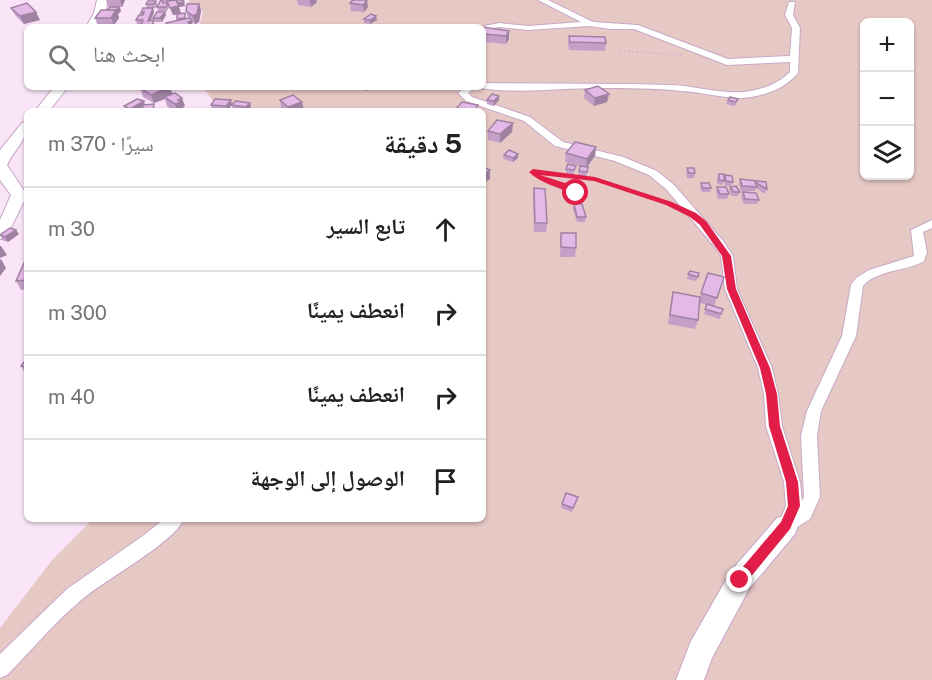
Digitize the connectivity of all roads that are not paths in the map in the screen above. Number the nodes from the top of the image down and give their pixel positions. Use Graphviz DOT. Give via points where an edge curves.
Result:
graph roads {
  1 [pos="102,0"];
  2 [pos="542,0"];
  3 [pos="792,4"];
  4 [pos="94,24"];
  5 [pos="591,24"];
  6 [pos="486,27"];
  7 [pos="795,58"];
  8 [pos="486,86"];
  9 [pos="59,90"];
  10 [pos="467,90"];
  11 [pos="44,108"];
  12 [pos="24,130"];
  13 [pos="0,166"];
  14 [pos="932,224"];
  15 [pos="0,234"];
  16 [pos="172,522"];
  17 [pos="786,526"];
  18 [pos="0,668"];
  19 [pos="690,680"];
  1 -- 4 [label="street"];
  2 -- 5 [label="street"];
  3 -- 7 [label="street" via="789,15 796,28"];
  5 -- 6 [label="street"];
  5 -- 7 [label="street" via="635,27 727,62"];
  7 -- 8 [label="street" via="794,73 785,82 753,94 598,85"];
  9 -- 11 [label="street"];
  10 -- 17 [label="street" via="463,93 469,99 527,119 559,144 619,159 653,173 710,231 727,256 731,289 765,368 774,426 792,482 794,506"];
  12 -- 13 [label="street" via="3,156"];
  13 -- 15 [label="street" via="19,195 12,205 8,225"];
  14 -- 17 [label="street" via="917,230 920,258 870,275 855,289 851,329 810,423 812,498 804,514"];
  16 -- 18 [label="street" via="73,595"];
  17 -- 19 [label="street" via="740,580 701,651"];
}
